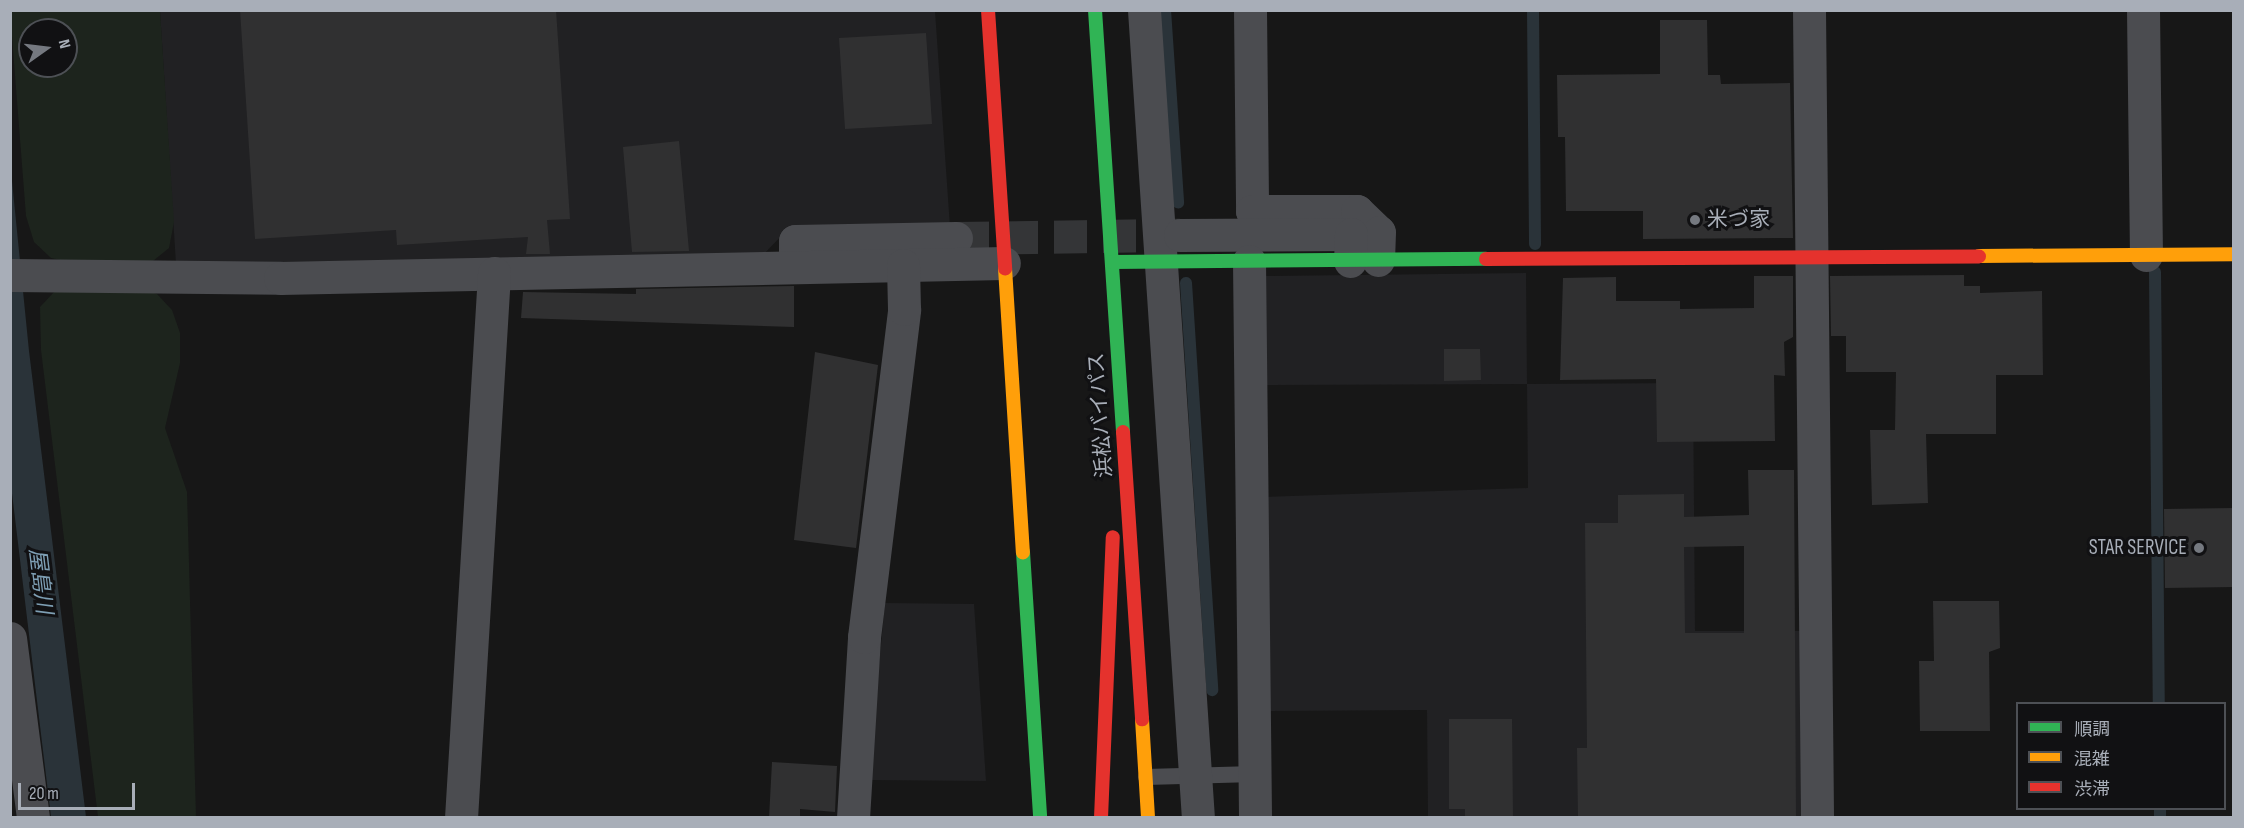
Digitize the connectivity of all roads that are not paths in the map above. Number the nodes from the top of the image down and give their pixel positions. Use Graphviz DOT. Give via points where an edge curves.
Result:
graph roads {
  1 [pos="988,10"];
  2 [pos="1095,10"];
  3 [pos="1144,10"];
  4 [pos="1250,10"];
  5 [pos="1809,10"];
  6 [pos="2144,10"];
  7 [pos="1180,236"];
  8 [pos="956,238"];
  9 [pos="2234,254"];
  10 [pos="2146,255"];
  11 [pos="1811,257"];
  12 [pos="1364,260"];
  13 [pos="1249,261"];
  14 [pos="1112,262"];
  15 [pos="1161,262"];
  16 [pos="1004,263"];
  17 [pos="903,265"];
  18 [pos="795,267"];
  19 [pos="494,273"];
  20 [pos="21,275"];
  21 [pos="1122,422"];
  22 [pos="10,638"];
  23 [pos="1195,774"];
  24 [pos="1255,774"];
  25 [pos="1146,777"];
  26 [pos="33,818"];
  27 [pos="461,818"];
  28 [pos="853,818"];
  29 [pos="1040,818"];
  30 [pos="1101,818"];
  31 [pos="1148,818"];
  32 [pos="1198,818"];
  33 [pos="1255,818"];
  34 [pos="1816,818"];
  1 -- 16 [label="main road"];
  2 -- 14 [label="main road, 浜松バイパス"];
  3 -- 15 [label="street"];
  4 -- 12 [label="street" via="1252,212 1357,211 1378,232"];
  5 -- 11 [label="street"];
  6 -- 10 [label="street"];
  7 -- 12 [label="street" via="1351,234"];
  8 -- 18 [label="street" via="795,241"];
  9 -- 10 [label="main road"];
  10 -- 11 [label="main road"];
  11 -- 12 [label="main road"];
  11 -- 34 [label="street"];
  12 -- 13 [label="main road"];
  13 -- 15 [label="main road"];
  13 -- 24 [label="street"];
  14 -- 15 [label="main road"];
  14 -- 21 [label="main road, 浜松バイパス"];
  15 -- 23 [label="street"];
  16 -- 17 [label="street"];
  16 -- 29 [label="main road"];
  17 -- 18 [label="street"];
  17 -- 28 [label="street" via="904,309 864,637"];
  18 -- 19 [label="street"];
  19 -- 20 [label="street"];
  19 -- 27 [label="street"];
  21 -- 25 [label="main road, 浜松バイパス"];
  21 -- 30 [label="main road" via="1107,623"];
  22 -- 26 [label="street"];
  23 -- 24 [label="lane"];
  23 -- 25 [label="lane"];
  23 -- 32 [label="street"];
  24 -- 33 [label="street"];
  25 -- 31 [label="main road, 浜松バイパス"];
}
